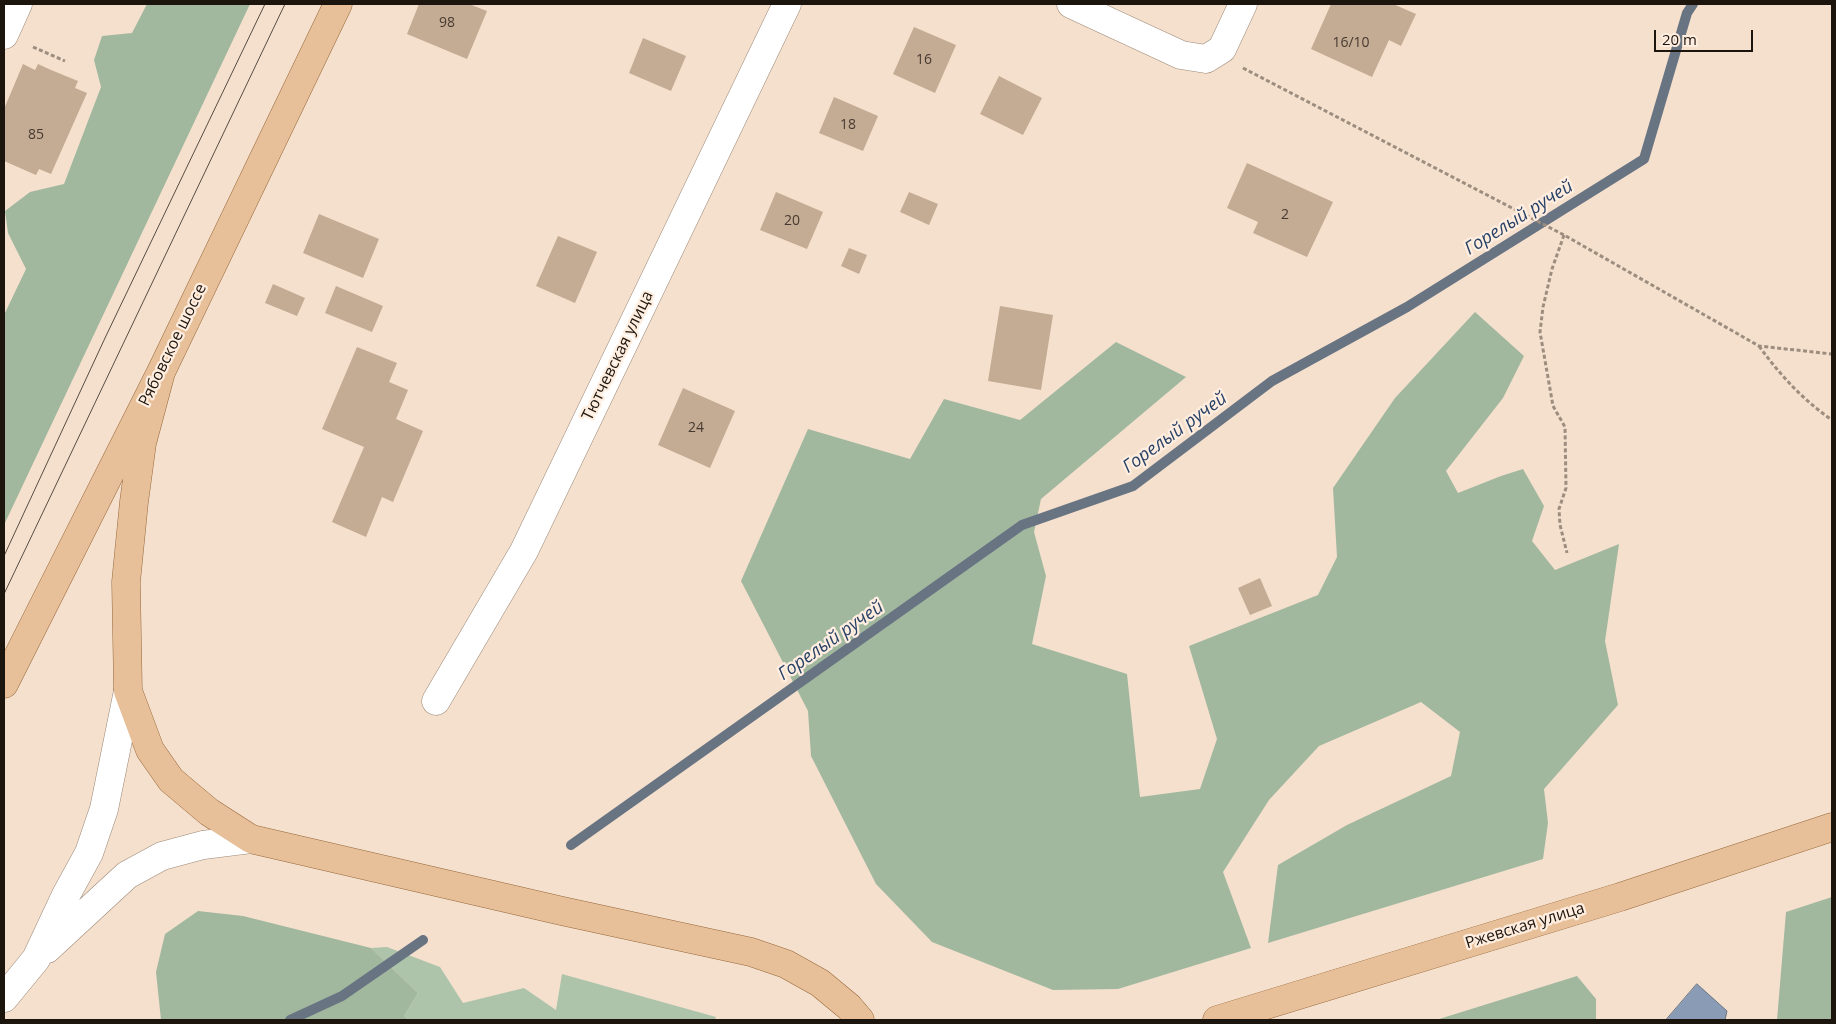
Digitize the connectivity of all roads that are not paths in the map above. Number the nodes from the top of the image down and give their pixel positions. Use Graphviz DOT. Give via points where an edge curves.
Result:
graph roads {
  1 [pos="18,4"];
  2 [pos="338,4"];
  3 [pos="787,4"];
  4 [pos="1071,4"];
  5 [pos="1243,4"];
  6 [pos="4,35"];
  7 [pos="161,372"];
  8 [pos="4,684"];
  9 [pos="128,691"];
  10 [pos="436,701"];
  11 [pos="1832,828"];
  12 [pos="251,839"];
  13 [pos="36,959"];
  14 [pos="4,998"];
  15 [pos="860,1020"];
  16 [pos="1217,1020"];
  1 -- 6 [label="street"];
  2 -- 7 [label="main road, Рябовское шоссе"];
  3 -- 10 [label="street, Тютчевская улица" via="524,550"];
  4 -- 5 [label="street" via="1181,55 1206,59 1222,49"];
  7 -- 8 [label="main road, Рябовское шоссе"];
  7 -- 9 [label="main road" via="142,443 134,502 126,582"];
  9 -- 12 [label="main road" via="150,750 170,780 209,812"];
  9 -- 13 [label="street" via="104,808 89,853"];
  11 -- 16 [label="main road, Ржевская улица" via="1610,900"];
  12 -- 13 [label="street" via="203,845 162,856 127,875"];
  12 -- 15 [label="main road" via="752,952 786,964 820,983"];
  13 -- 14 [label="street"];
}
